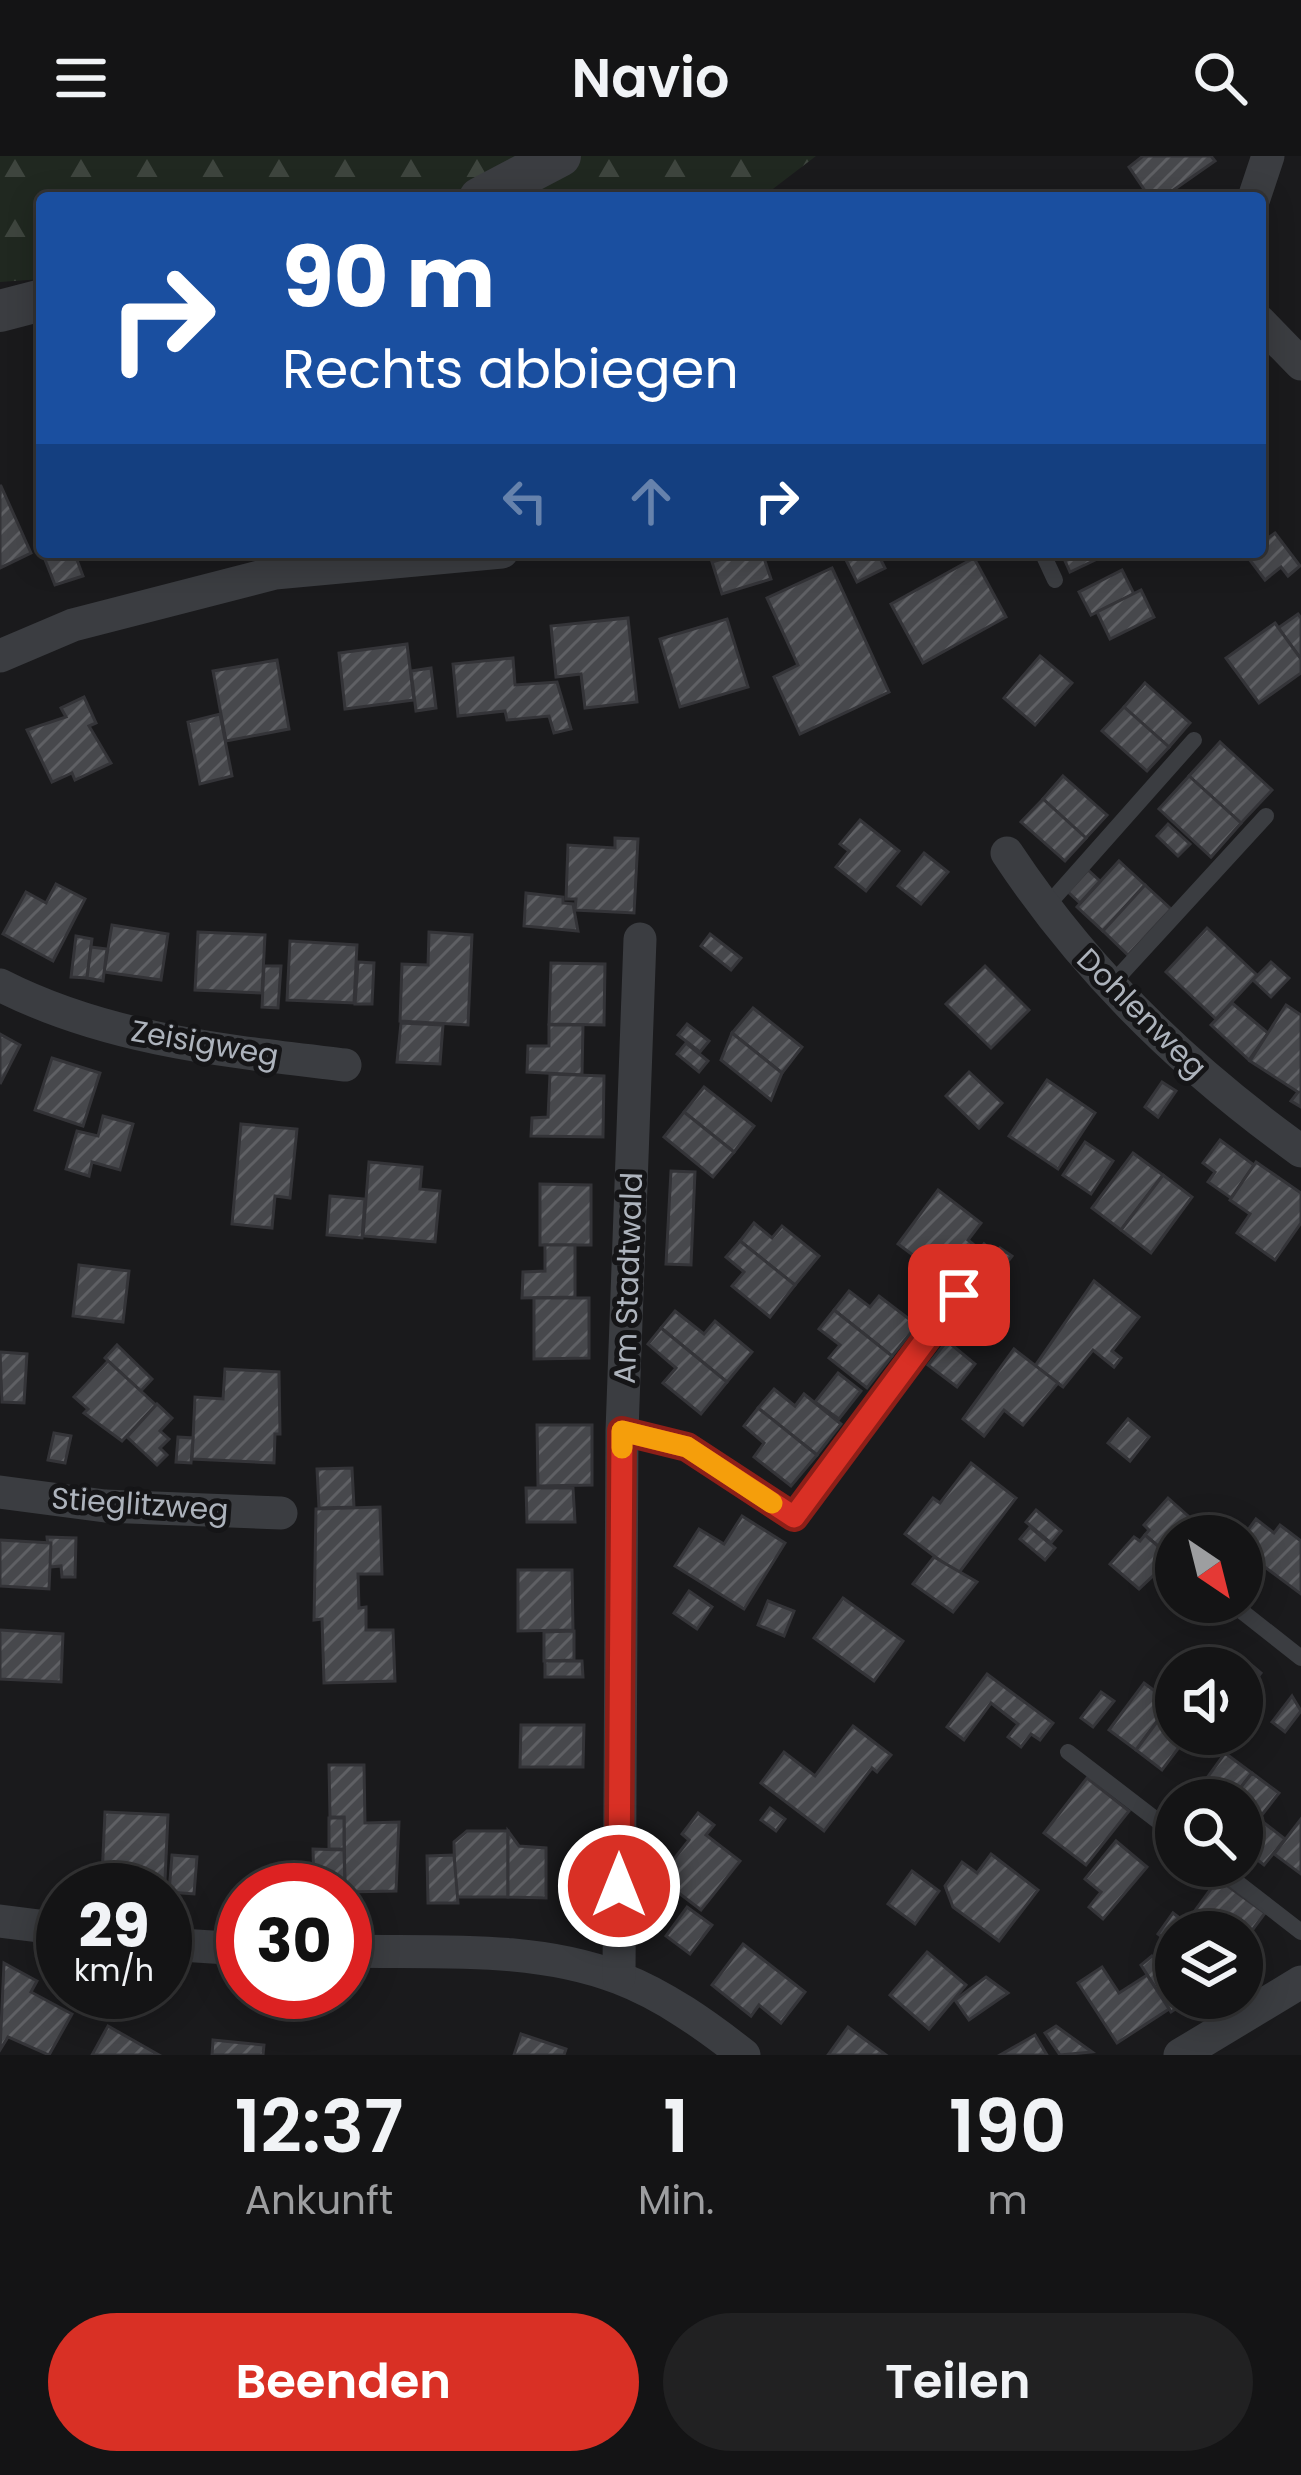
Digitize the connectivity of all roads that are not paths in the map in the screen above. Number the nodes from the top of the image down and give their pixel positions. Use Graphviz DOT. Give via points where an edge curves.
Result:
graph roads {
  1 [pos="560,156"];
  2 [pos="1268,156"];
  3 [pos="491,192"];
  4 [pos="1256,192"];
  5 [pos="36,302"];
  6 [pos="0,311"];
  7 [pos="1266,328"];
  8 [pos="1301,364"];
  9 [pos="437,558"];
  10 [pos="1045,558"];
  11 [pos="1055,580"];
  12 [pos="0,656"];
  13 [pos="1193,740"];
  14 [pos="1266,816"];
  15 [pos="1006,853"];
  16 [pos="1044,909"];
  17 [pos="640,939"];
  18 [pos="0,985"];
  19 [pos="1108,987"];
  20 [pos="345,1065"];
  21 [pos="1301,1151"];
  22 [pos="959,1295"];
  23 [pos="622,1431"];
  24 [pos="0,1492"];
  25 [pos="281,1513"];
  26 [pos="1257,1623"];
  27 [pos="1301,1658"];
  28 [pos="1068,1752"];
  29 [pos="1155,1819"];
  30 [pos="1243,1887"];
  31 [pos="0,1921"];
  32 [pos="36,1926"];
  33 [pos="1301,1932"];
  34 [pos="372,1952"];
  35 [pos="619,1977"];
  36 [pos="1301,1982"];
  37 [pos="745,2055"];
  38 [pos="1180,2055"];
  1 -- 3 [label="street"];
  2 -- 4 [label="street"];
  5 -- 6 [label="street"];
  7 -- 8 [label="street"];
  9 -- 12 [label="street" via="275,573 73,625"];
  10 -- 11 [label="lane"];
  13 -- 16 [label="lane"];
  14 -- 19 [label="lane"];
  15 -- 16 [label="street, Dohlenweg"];
  16 -- 19 [label="street, Dohlenweg"];
  17 -- 23 [label="street, Am Stadtwald"];
  18 -- 20 [label="street, Zeisigweg" via="161,1042"];
  19 -- 21 [label="street, Dohlenweg"];
  22 -- 23 [label="lane" via="794,1517 687,1447"];
  23 -- 35 [label="street, Am Stadtwald"];
  24 -- 25 [label="street, Stieglitzweg" via="105,1506"];
  26 -- 27 [label="lane"];
  28 -- 29 [label="lane"];
  30 -- 33 [label="lane"];
  31 -- 32 [label="street"];
  34 -- 35 [label="street" via="496,1954"];
  35 -- 37 [label="street"];
  36 -- 38 [label="street"];
}
